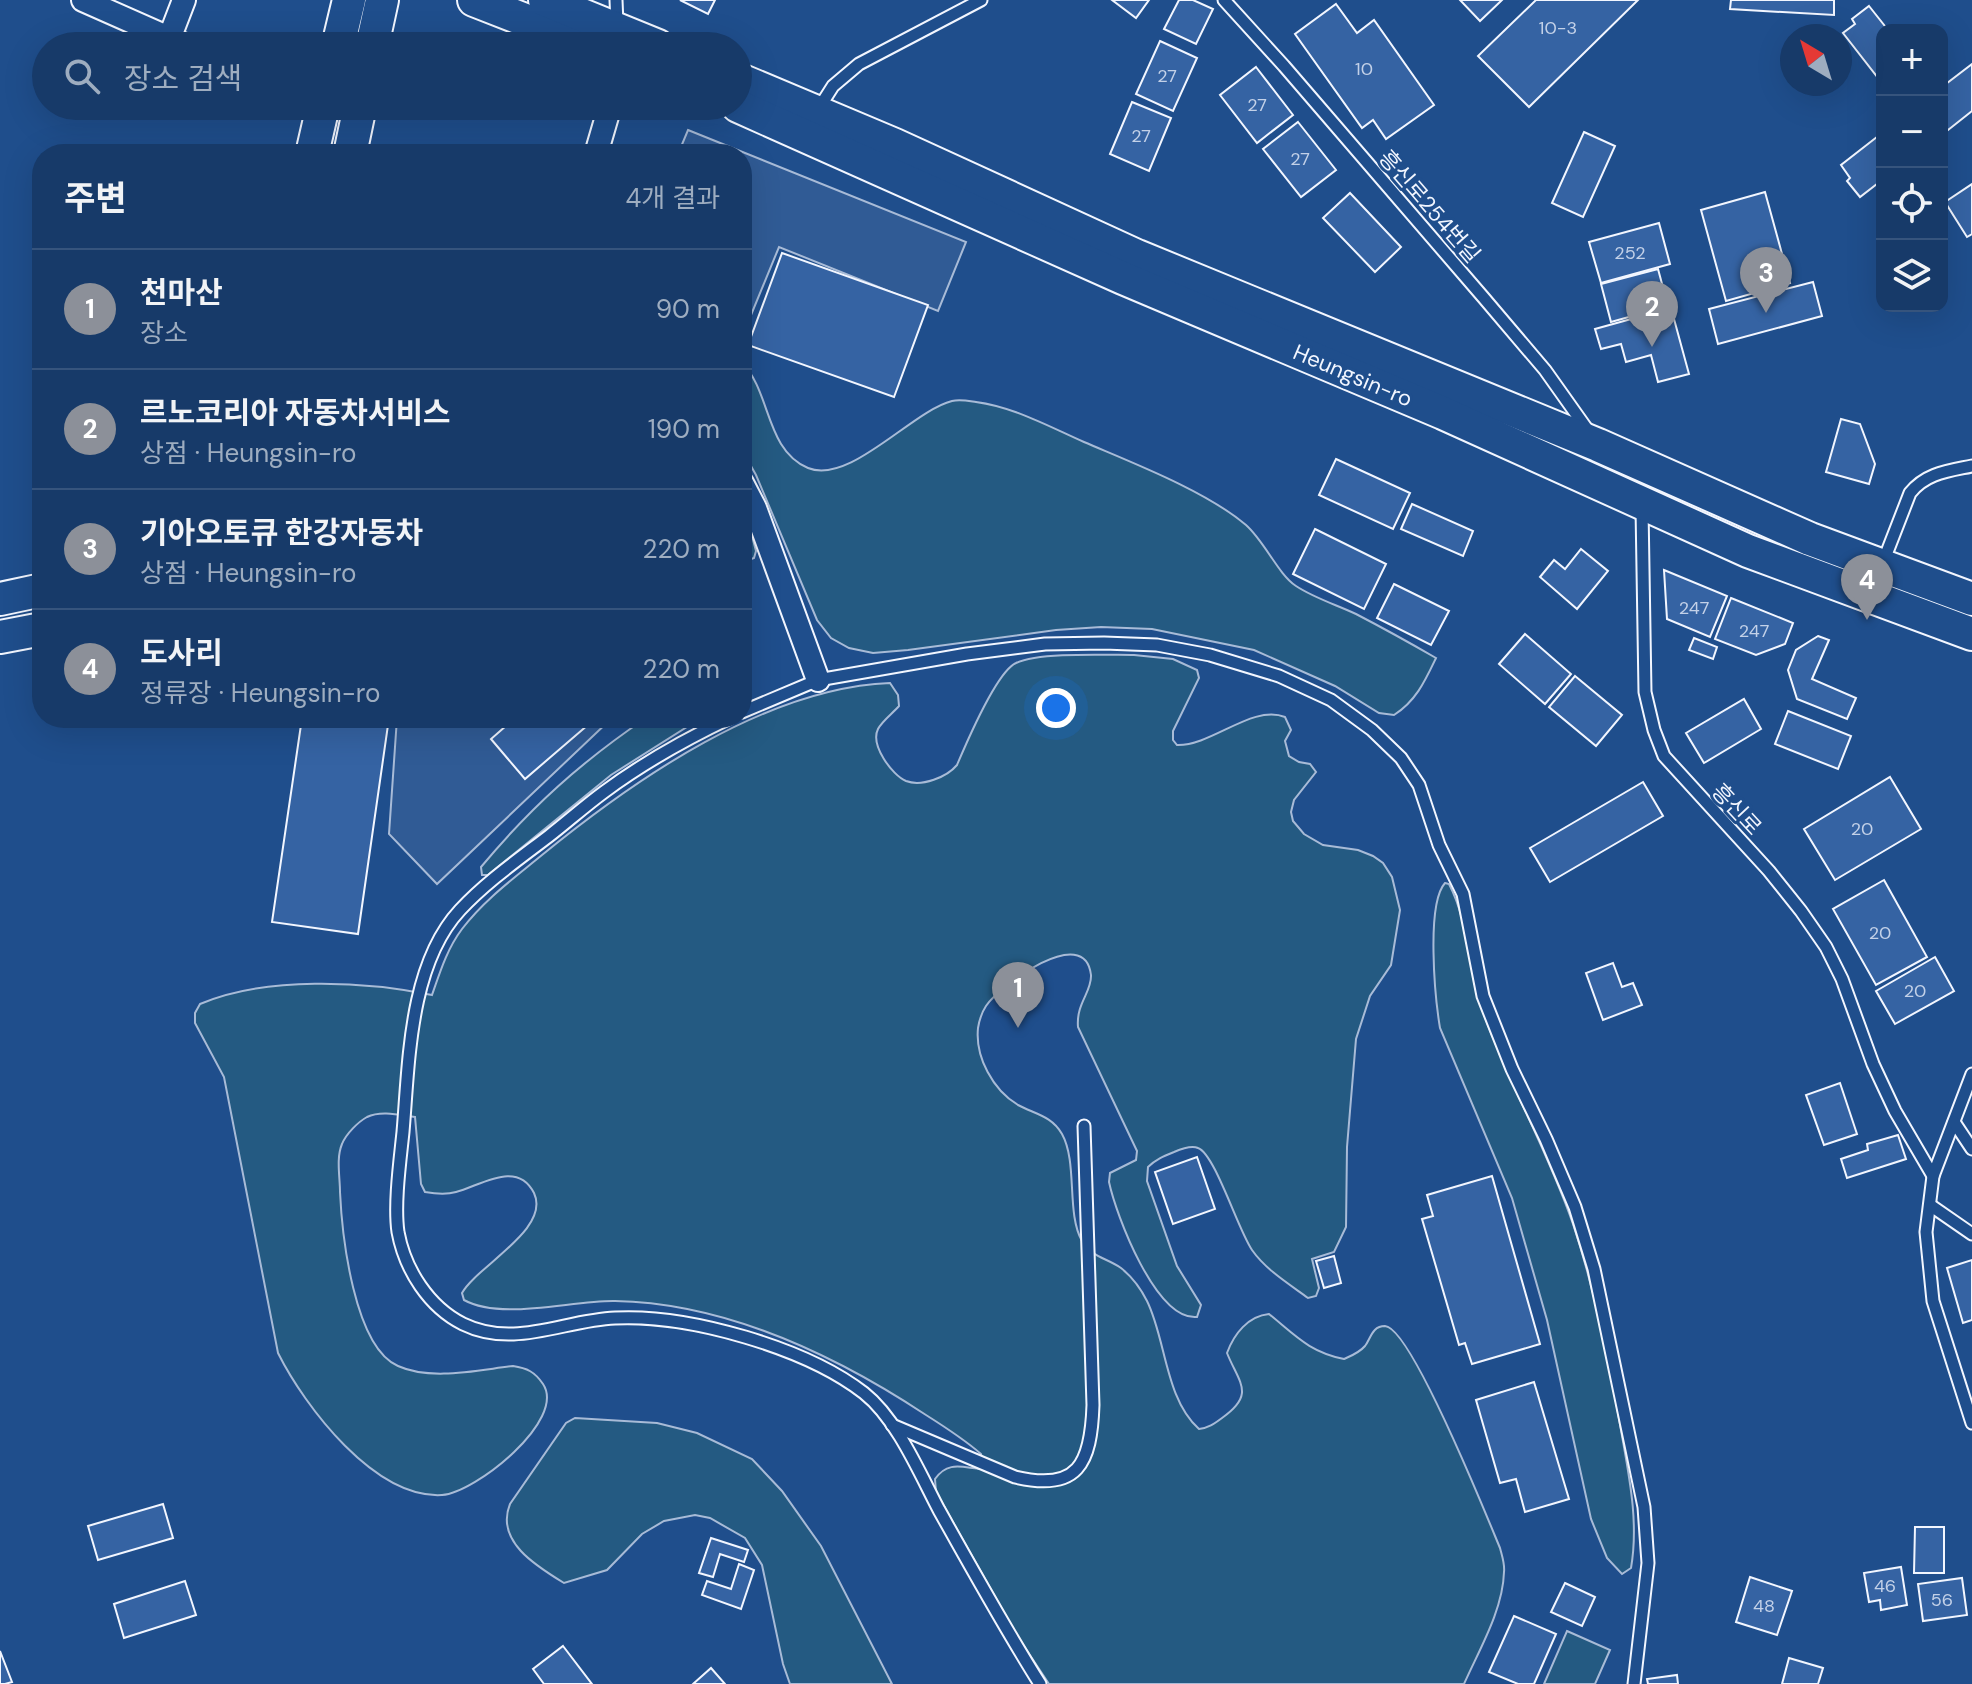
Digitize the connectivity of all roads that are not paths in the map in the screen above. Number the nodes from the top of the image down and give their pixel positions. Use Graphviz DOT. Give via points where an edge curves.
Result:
graph roads {
  1 [pos="83,0"];
  2 [pos="184,0"];
  3 [pos="349,0"];
  4 [pos="382,0"];
  5 [pos="474,0"];
  6 [pos="545,0"];
  7 [pos="981,0"];
  8 [pos="1224,0"];
  9 [pos="611,30"];
  10 [pos="155,32"];
  11 [pos="179,32"];
  12 [pos="341,32"];
  13 [pos="375,32"];
  14 [pos="752,85"];
  15 [pos="752,112"];
  16 [pos="816,112"];
  17 [pos="320,120"];
  18 [pos="357,120"];
  19 [pos="606,120"];
  20 [pos="314,144"];
  21 [pos="352,144"];
  22 [pos="599,144"];
  23 [pos="1607,457"];
  24 [pos="1972,466"];
  25 [pos="1633,493"];
  26 [pos="752,502"];
  27 [pos="1882,565"];
  28 [pos="32,592"];
  29 [pos="0,599"];
  30 [pos="1972,599"];
  31 [pos="32,631"];
  32 [pos="1972,634"];
  33 [pos="0,637"];
  34 [pos="818,680"];
  35 [pos="752,708"];
  36 [pos="710,728"];
  37 [pos="1972,1074"];
  38 [pos="1954,1122"];
  39 [pos="1084,1126"];
  40 [pos="1972,1149"];
  41 [pos="1933,1176"];
  42 [pos="1930,1205"];
  43 [pos="1972,1234"];
  44 [pos="1972,1423"];
  45 [pos="892,1425"];
  46 [pos="1040,1684"];
  47 [pos="1634,1684"];
  1 -- 10 [label="street"];
  2 -- 11 [label="street"];
  3 -- 12 [label="main road"];
  4 -- 13 [label="main road"];
  5 -- 9 [label="main road"];
  6 -- 9 [label="main road"];
  7 -- 16 [label="lane" via="845,74"];
  8 -- 23 [label="lane, 흥신로254번길" via="1545,370"];
  14 -- 16 [label="main road, Heungsin-ro"];
  15 -- 25 [label="main road, Heungsin-ro" via="1123,278"];
  16 -- 23 [label="main road, Heungsin-ro"];
  17 -- 20 [label="main road"];
  18 -- 21 [label="main road"];
  19 -- 22 [label="street"];
  23 -- 27 [label="main road, Heungsin-ro"];
  24 -- 27 [label="lane" via="1941,472 1917,485"];
  25 -- 32 [label="main road, Heungsin-ro" via="1748,551"];
  25 -- 41 [label="lane, 흥신로" via="1645,692 1664,756 1769,871 1826,947 1889,1100"];
  26 -- 34 [label="street"];
  27 -- 30 [label="main road, Heungsin-ro"];
  28 -- 29 [label="main road"];
  31 -- 33 [label="main road"];
  34 -- 35 [label="lane"];
  34 -- 47 [label="lane" via="1045,644 1157,645 1279,676 1331,700 1401,758 1419,785 1463,894 1483,996 1575,1207 1594,1269 1644,1507 1648,1563"];
  36 -- 45 [label="lane" via="606,791 504,870 458,912 432,954 413,1021 398,1232 413,1277 463,1324 497,1334 541,1333 613,1318 664,1319 723,1331 836,1375 867,1395"];
  37 -- 38 [label="lane"];
  38 -- 40 [label="lane"];
  38 -- 41 [label="lane"];
  39 -- 45 [label="lane" via="1093,1405 1089,1448 1079,1466 1065,1479 1024,1479"];
  41 -- 42 [label="lane"];
  42 -- 43 [label="lane"];
  42 -- 44 [label="lane" via="1926,1232 1933,1301"];
  45 -- 46 [label="lane"];
}
